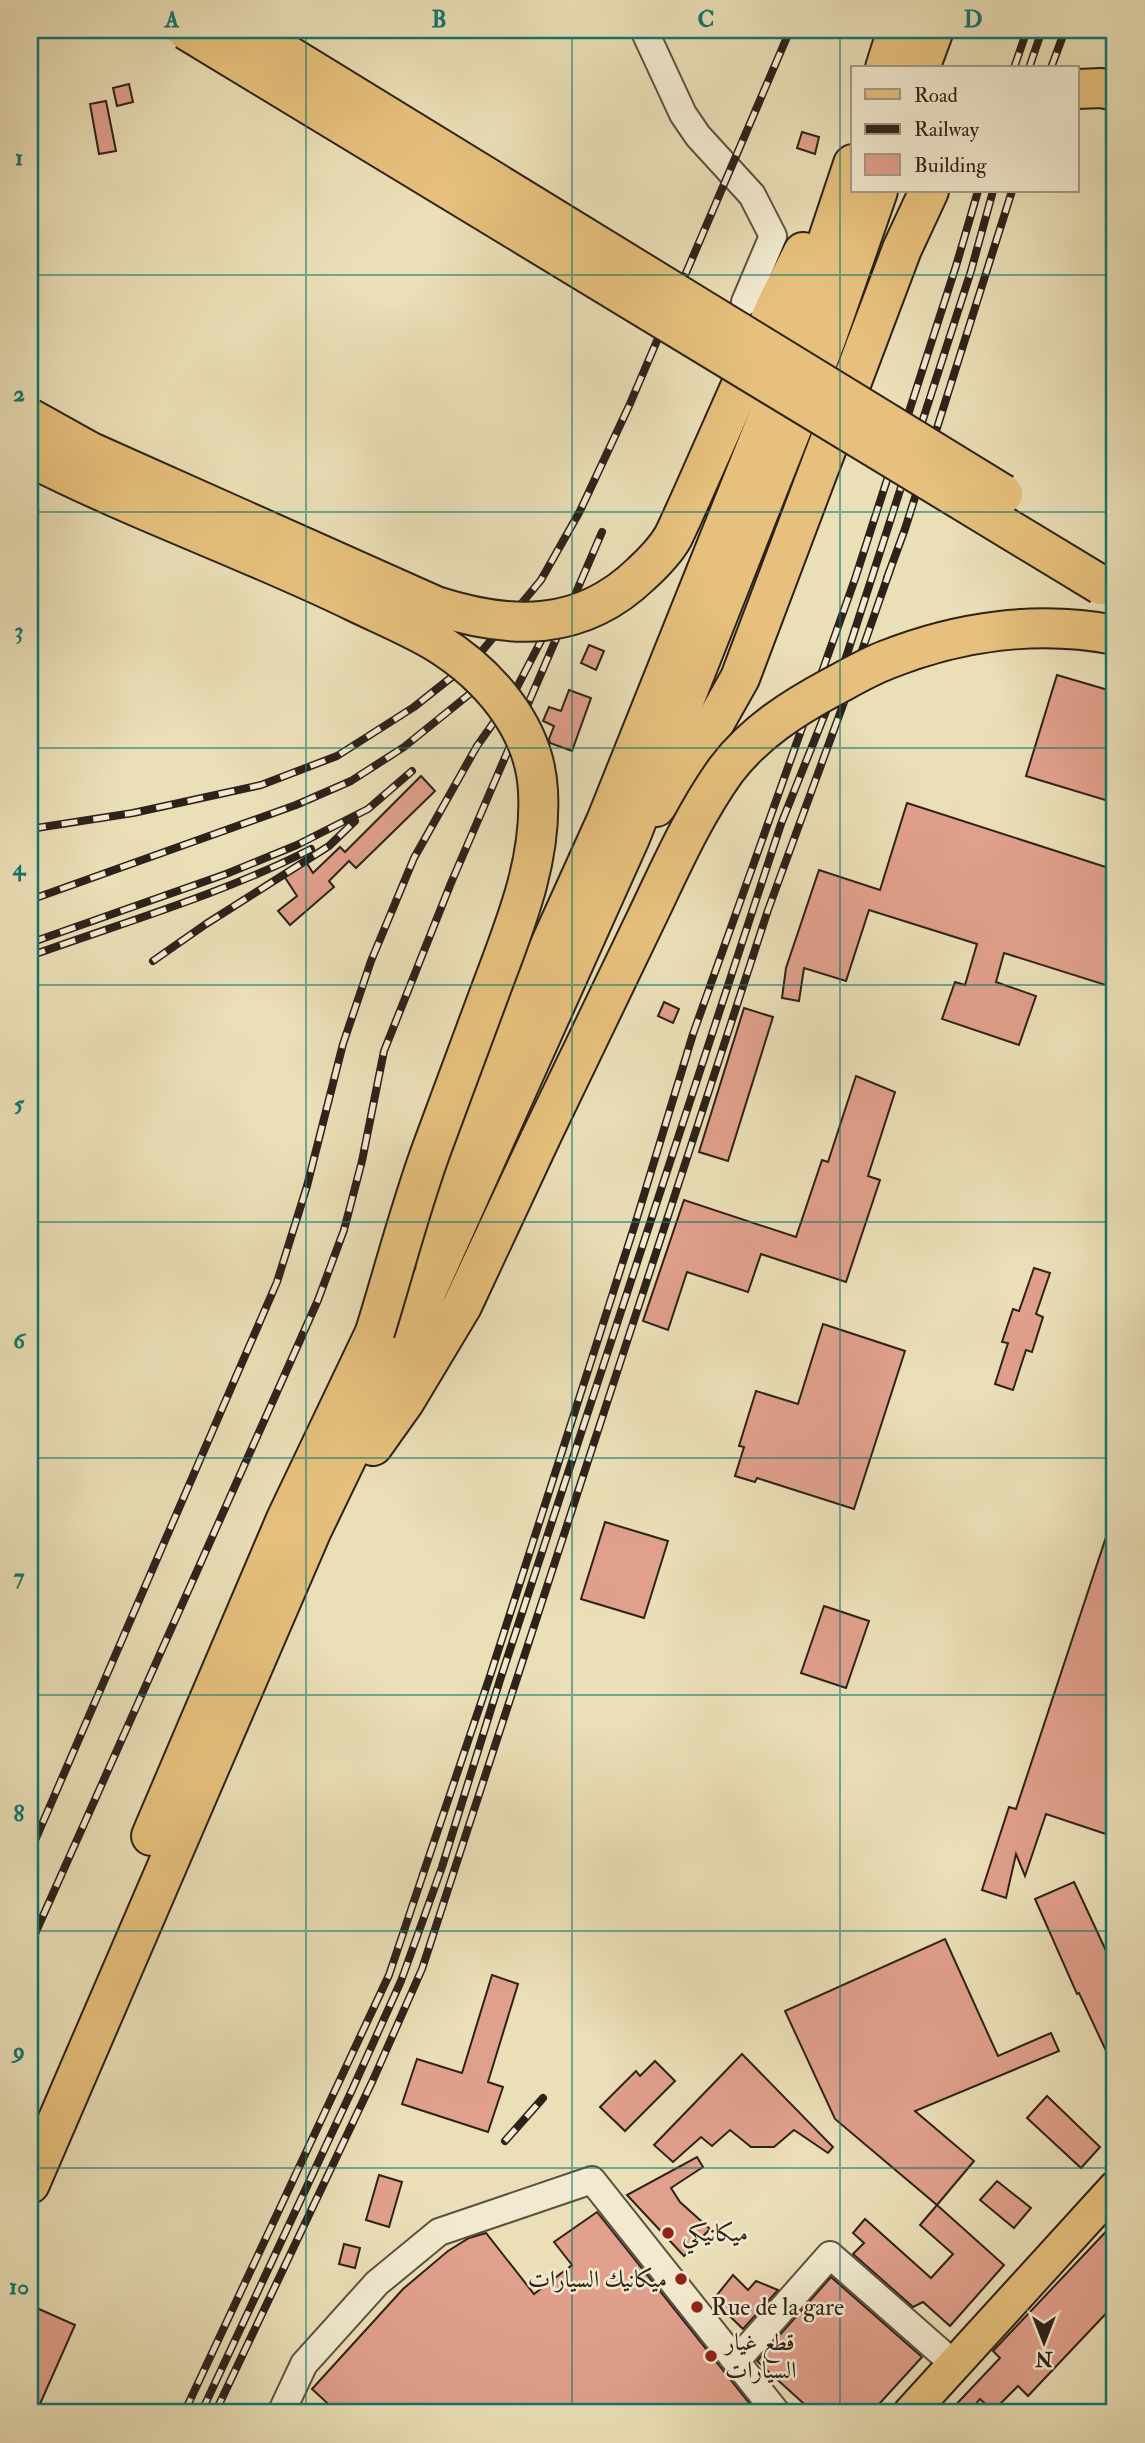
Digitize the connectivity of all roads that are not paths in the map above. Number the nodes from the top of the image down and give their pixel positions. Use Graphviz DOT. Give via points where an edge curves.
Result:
graph roads {
  1 [pos="186,30"];
  2 [pos="247,30"];
  3 [pos="644,30"];
  4 [pos="897,30"];
  5 [pos="934,30"];
  6 [pos="886,66"];
  7 [pos="921,66"];
  8 [pos="1078,89"];
  9 [pos="1115,91"];
  10 [pos="851,154"];
  11 [pos="851,169"];
  12 [pos="877,192"];
  13 [pos="929,192"];
  14 [pos="787,317"];
  15 [pos="30,418"];
  16 [pos="30,457"];
  17 [pos="1115,563"];
  18 [pos="1115,593"];
  19 [pos="1115,635"];
  20 [pos="630,838"];
  21 [pos="375,1332"];
  22 [pos="312,1530"];
  23 [pos="30,2119"];
  24 [pos="30,2184"];
  25 [pos="1115,2188"];
  26 [pos="736,2361"];
  27 [pos="954,2364"];
  28 [pos="281,2413"];
  29 [pos="777,2413"];
  30 [pos="910,2413"];
  1 -- 18 [label="highway, bridge"];
  2 -- 17 [label="highway, bridge"];
  3 -- 14 [label="street" via="683,114 752,195 774,236"];
  4 -- 6 [label="highway"];
  5 -- 7 [label="highway"];
  8 -- 9 [label="highway"];
  10 -- 14 [label="highway"];
  11 -- 14 [label="highway"];
  12 -- 14 [label="highway"];
  13 -- 20 [label="highway" via="902,249 740,678 691,761"];
  14 -- 15 [label="highway, bridge" via="672,539 654,562 604,602 576,616 541,622 513,623 436,606 91,452"];
  14 -- 20 [label="highway"];
  14 -- 21 [label="highway" via="772,407 606,821"];
  16 -- 21 [label="highway, bridge" via="320,585 434,641 490,685 524,733 538,789 537,841 524,900 430,1153"];
  19 -- 22 [label="highway, bridge" via="1089,629 1030,627 934,643 884,660 793,708 727,769 694,821 462,1306 405,1401"];
  20 -- 22 [label="highway" via="421,1304"];
  21 -- 23 [label="highway" via="286,1519"];
  22 -- 24 [label="highway"];
  25 -- 27 [label="main road"];
  26 -- 27 [label="street" via="831,2256"];
  26 -- 28 [label="street" via="592,2180 439,2232 377,2283 304,2364"];
  26 -- 29 [label="street"];
  27 -- 30 [label="main road"];
}
